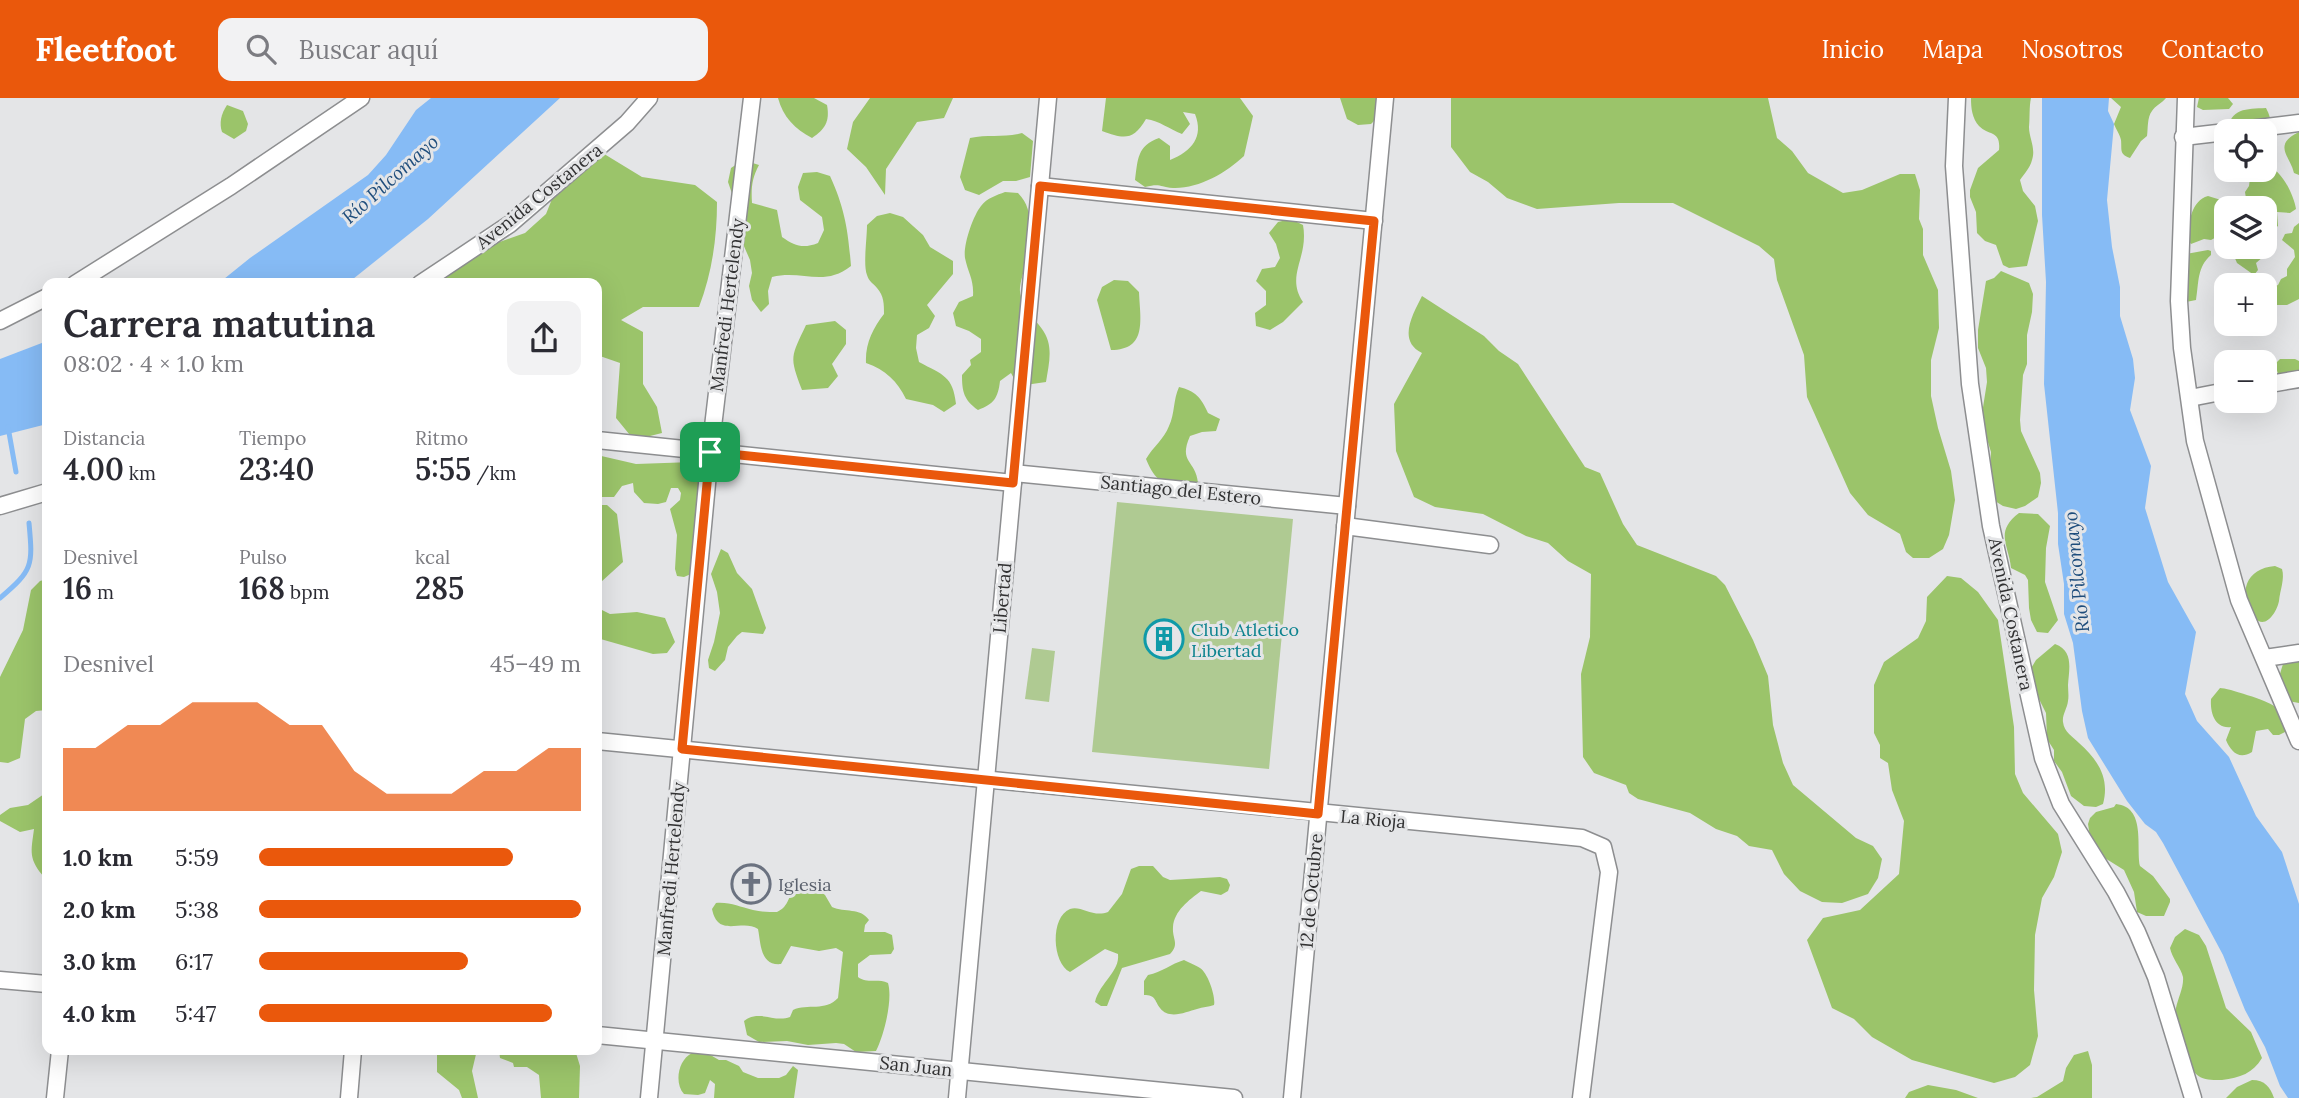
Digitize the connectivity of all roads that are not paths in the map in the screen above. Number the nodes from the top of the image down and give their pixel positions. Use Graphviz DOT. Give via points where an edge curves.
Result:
graph roads {
  1 [pos="361,98"];
  2 [pos="649,98"];
  3 [pos="752,98"];
  4 [pos="1048,98"];
  5 [pos="1385,98"];
  6 [pos="1957,98"];
  7 [pos="2186,98"];
  8 [pos="2299,123"];
  9 [pos="2277,126"];
  10 [pos="2214,133"];
  11 [pos="2183,137"];
  12 [pos="1040,186"];
  13 [pos="1374,221"];
  14 [pos="85,278"];
  15 [pos="429,278"];
  16 [pos="42,300"];
  17 [pos="0,321"];
  18 [pos="2299,379"];
  19 [pos="2277,383"];
  20 [pos="2214,393"];
  21 [pos="2190,398"];
  22 [pos="602,441"];
  23 [pos="710,452"];
  24 [pos="1013,478"];
  25 [pos="42,493"];
  26 [pos="0,506"];
  27 [pos="1347,506"];
  28 [pos="1345,526"];
  29 [pos="1490,545"];
  30 [pos="2299,653"];
  31 [pos="2264,658"];
  32 [pos="602,741"];
  33 [pos="2299,741"];
  34 [pos="682,749"];
  35 [pos="986,780"];
  36 [pos="1318,814"];
  37 [pos="0,980"];
  38 [pos="42,984"];
  39 [pos="602,1035"];
  40 [pos="654,1040"];
  41 [pos="59,1055"];
  42 [pos="353,1055"];
  43 [pos="959,1071"];
  44 [pos="55,1098"];
  45 [pos="349,1098"];
  46 [pos="649,1098"];
  47 [pos="957,1098"];
  48 [pos="1234,1098"];
  49 [pos="1292,1098"];
  50 [pos="1581,1098"];
  51 [pos="2193,1098"];
  1 -- 14 [label="street"];
  2 -- 15 [label="street, Avenida Costanera" via="627,123 510,224"];
  3 -- 23 [label="street, Manfredi Hertelendy"];
  4 -- 12 [label="street, Libertad"];
  5 -- 13 [label="street, 12 de Octubre"];
  6 -- 51 [label="street, Avenida Costanera" via="1954,166 1970,384 1992,526 2043,758 2061,804 2137,932"];
  7 -- 11 [label="street"];
  8 -- 9 [label="street"];
  10 -- 11 [label="street"];
  11 -- 21 [label="street" via="2179,301"];
  12 -- 13 [label="street"];
  12 -- 24 [label="street, Libertad"];
  13 -- 27 [label="street, 12 de Octubre"];
  16 -- 17 [label="street"];
  18 -- 19 [label="street"];
  20 -- 21 [label="street"];
  21 -- 31 [label="street" via="2195,440 2239,600"];
  22 -- 23 [label="street, Santiago del Estero"];
  23 -- 24 [label="street, Santiago del Estero"];
  23 -- 34 [label="street, Manfredi Hertelendy"];
  24 -- 27 [label="street, Santiago del Estero"];
  24 -- 35 [label="street, Libertad"];
  25 -- 26 [label="street"];
  27 -- 28 [label="street, 12 de Octubre"];
  28 -- 29 [label="street"];
  28 -- 36 [label="street, 12 de Octubre"];
  30 -- 31 [label="street"];
  31 -- 33 [label="street"];
  32 -- 34 [label="street, La Rioja"];
  34 -- 35 [label="street, La Rioja"];
  34 -- 40 [label="street, Manfredi Hertelendy"];
  35 -- 36 [label="street, La Rioja"];
  35 -- 43 [label="street, Libertad"];
  36 -- 49 [label="street, 12 de Octubre"];
  36 -- 50 [label="street, La Rioja" via="1582,838 1603,848 1608,872"];
  37 -- 38 [label="street"];
  39 -- 40 [label="street, San Juan"];
  40 -- 43 [label="street, San Juan"];
  40 -- 46 [label="street, Manfredi Hertelendy"];
  41 -- 44 [label="street"];
  42 -- 45 [label="street"];
  43 -- 47 [label="street, Libertad"];
  43 -- 48 [label="street, San Juan"];
}
